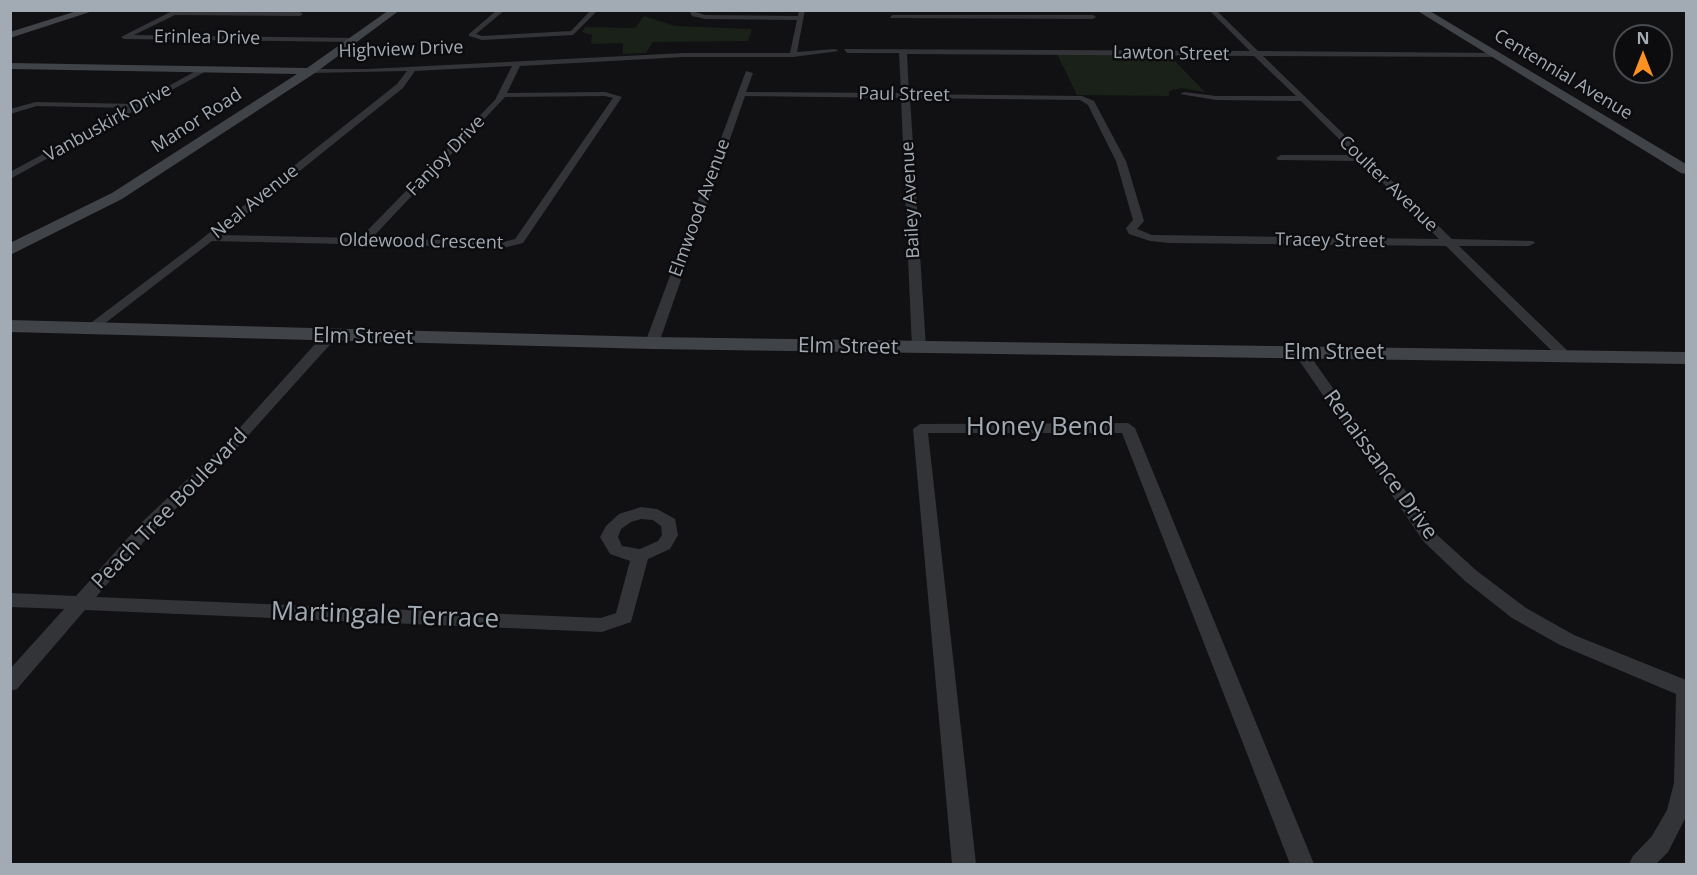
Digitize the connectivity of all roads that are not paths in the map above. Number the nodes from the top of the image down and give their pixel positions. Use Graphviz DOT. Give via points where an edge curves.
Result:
graph roads {
  1 [pos="92,10"];
  2 [pos="396,10"];
  3 [pos="502,10"];
  4 [pos="595,10"];
  5 [pos="692,10"];
  6 [pos="1212,10"];
  7 [pos="1420,10"];
  8 [pos="177,12"];
  9 [pos="300,14"];
  10 [pos="801,14"];
  11 [pos="892,14"];
  12 [pos="1093,17"];
  13 [pos="896,26"];
  14 [pos="10,35"];
  15 [pos="353,40"];
  16 [pos="835,51"];
  17 [pos="847,51"];
  18 [pos="903,51"];
  19 [pos="793,55"];
  20 [pos="1256,55"];
  21 [pos="1496,55"];
  22 [pos="517,64"];
  23 [pos="13,68"];
  24 [pos="206,69"];
  25 [pos="413,69"];
  26 [pos="311,70"];
  27 [pos="749,73"];
  28 [pos="741,94"];
  29 [pos="1184,94"];
  30 [pos="502,95"];
  31 [pos="905,95"];
  32 [pos="1301,99"];
  33 [pos="139,106"];
  34 [pos="10,112"];
  35 [pos="1281,158"];
  36 [pos="1362,158"];
  37 [pos="1686,170"];
  38 [pos="10,176"];
  39 [pos="1133,232"];
  40 [pos="210,238"];
  41 [pos="363,241"];
  42 [pos="1449,243"];
  43 [pos="1529,243"];
  44 [pos="10,250"];
  45 [pos="10,326"];
  46 [pos="90,328"];
  47 [pos="330,336"];
  48 [pos="652,343"];
  49 [pos="919,348"];
  50 [pos="1301,353"];
  51 [pos="1565,356"];
  52 [pos="1686,358"];
  53 [pos="640,555"];
  54 [pos="10,600"];
  55 [pos="82,603"];
  56 [pos="10,682"];
  57 [pos="1686,690"];
  58 [pos="964,864"];
  59 [pos="1302,864"];
  60 [pos="1641,864"];
  1 -- 14 [label="main road"];
  2 -- 15 [label="main road, Manor Road"];
  3 -- 4 [label="street" via="471,35 483,38 573,33"];
  5 -- 10 [label="street" via="694,15 705,17"];
  6 -- 20 [label="street, Coulter Avenue"];
  7 -- 21 [label="main road, Centennial Avenue"];
  8 -- 9 [label="street"];
  8 -- 15 [label="street, Erinlea Drive" via="124,37"];
  10 -- 19 [label="street"];
  11 -- 12 [label="street"];
  11 -- 13 [label="street"];
  15 -- 26 [label="main road, Manor Road"];
  16 -- 19 [label="street, Highview Drive"];
  17 -- 18 [label="street, Lawton Street"];
  18 -- 20 [label="street, Lawton Street"];
  18 -- 31 [label="street, Bailey Avenue"];
  19 -- 22 [label="street, Highview Drive" via="684,55"];
  20 -- 21 [label="street, Lawton Street"];
  20 -- 32 [label="street, Coulter Avenue"];
  21 -- 37 [label="main road, Centennial Avenue"];
  22 -- 25 [label="street, Highview Drive"];
  22 -- 30 [label="street, Fanjoy Drive"];
  23 -- 24 [label="main road, Highview Drive"];
  24 -- 26 [label="main road, Highview Drive"];
  24 -- 33 [label="street, Vanbuskirk Drive"];
  25 -- 26 [label="street, Highview Drive"];
  25 -- 40 [label="street, Neal Avenue" via="400,87"];
  26 -- 44 [label="main road, Manor Road" via="117,196"];
  27 -- 28 [label="street, Elmwood Avenue"];
  28 -- 31 [label="street, Paul Street"];
  28 -- 48 [label="street, Elmwood Avenue"];
  29 -- 32 [label="street"];
  30 -- 41 [label="street, Fanjoy Drive"];
  30 -- 41 [label="street, Oldewood Crescent" via="605,94 618,99 519,241 495,247"];
  31 -- 39 [label="street, Paul Street" via="1067,97 1091,103 1121,161 1139,221 1131,228"];
  31 -- 49 [label="street, Bailey Avenue"];
  32 -- 36 [label="street, Coulter Avenue"];
  33 -- 34 [label="street" via="36,104"];
  33 -- 38 [label="street, Vanbuskirk Drive"];
  35 -- 36 [label="street"];
  36 -- 42 [label="street, Coulter Avenue"];
  39 -- 42 [label="street, Tracey Street" via="1169,240"];
  40 -- 41 [label="street, Oldewood Crescent"];
  40 -- 46 [label="street, Neal Avenue"];
  42 -- 43 [label="street, Tracey Street"];
  42 -- 51 [label="street, Coulter Avenue"];
  45 -- 46 [label="main road, Elm Street"];
  46 -- 47 [label="main road, Elm Street"];
  47 -- 48 [label="main road, Elm Street"];
  47 -- 55 [label="street, Peach Tree Boulevard" via="231,446 148,526"];
  48 -- 49 [label="main road, Elm Street"];
  49 -- 50 [label="main road, Elm Street"];
  50 -- 51 [label="main road, Elm Street"];
  50 -- 57 [label="street, Renaissance Drive" via="1430,538 1471,576 1519,613 1567,640"];
  51 -- 52 [label="main road, Elm Street"];
  53 -- 55 [label="street, Martingale Terrace" via="624,617 602,625"];
  54 -- 55 [label="street"];
  55 -- 56 [label="street, Peach Tree Boulevard"];
  57 -- 60 [label="street" via="1685,783 1677,813 1660,844"];
  58 -- 59 [label="street, Honey Bend" via="920,429 1128,428"];
}
